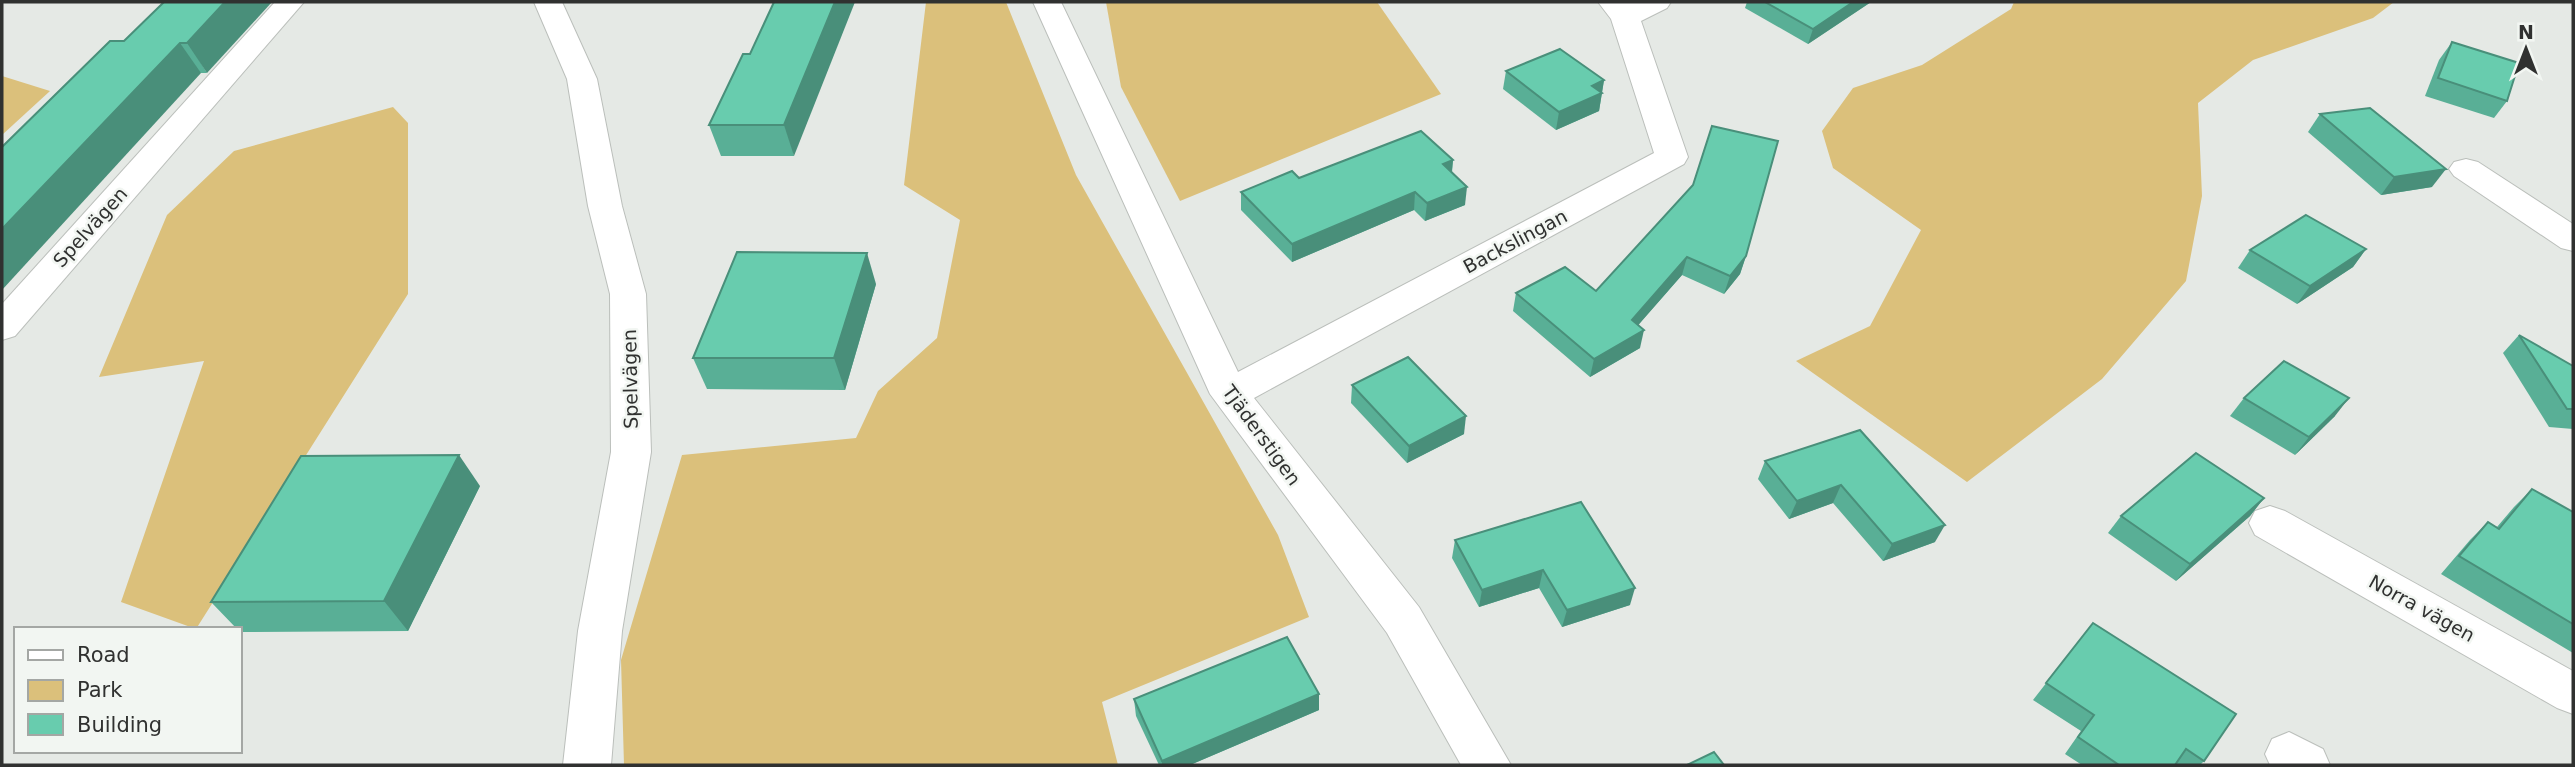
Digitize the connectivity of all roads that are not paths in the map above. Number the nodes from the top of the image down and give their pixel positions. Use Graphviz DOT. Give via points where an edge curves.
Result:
graph roads {
  1 [pos="290,2"];
  2 [pos="548,2"];
  3 [pos="1047,2"];
  4 [pos="1657,2"];
  5 [pos="1618,9"];
  6 [pos="2466,169"];
  7 [pos="2573,240"];
  8 [pos="2,327"];
  9 [pos="1228,394"];
  10 [pos="2270,523"];
  11 [pos="2573,694"];
  12 [pos="587,765"];
  13 [pos="1487,765"];
  1 -- 8 [label="street, Spelvägen"];
  2 -- 12 [label="street, Spelvägen" via="583,79 605,206 628,294 631,452 600,631"];
  3 -- 9 [label="street, Tjäderstigen"];
  4 -- 5 [label="street, Backslingan"];
  5 -- 9 [label="street, Backslingan" via="1672,157"];
  6 -- 7 [label="street"];
  9 -- 13 [label="street, Tjäderstigen" via="1403,620"];
  10 -- 11 [label="street, Norra vägen"];
}
